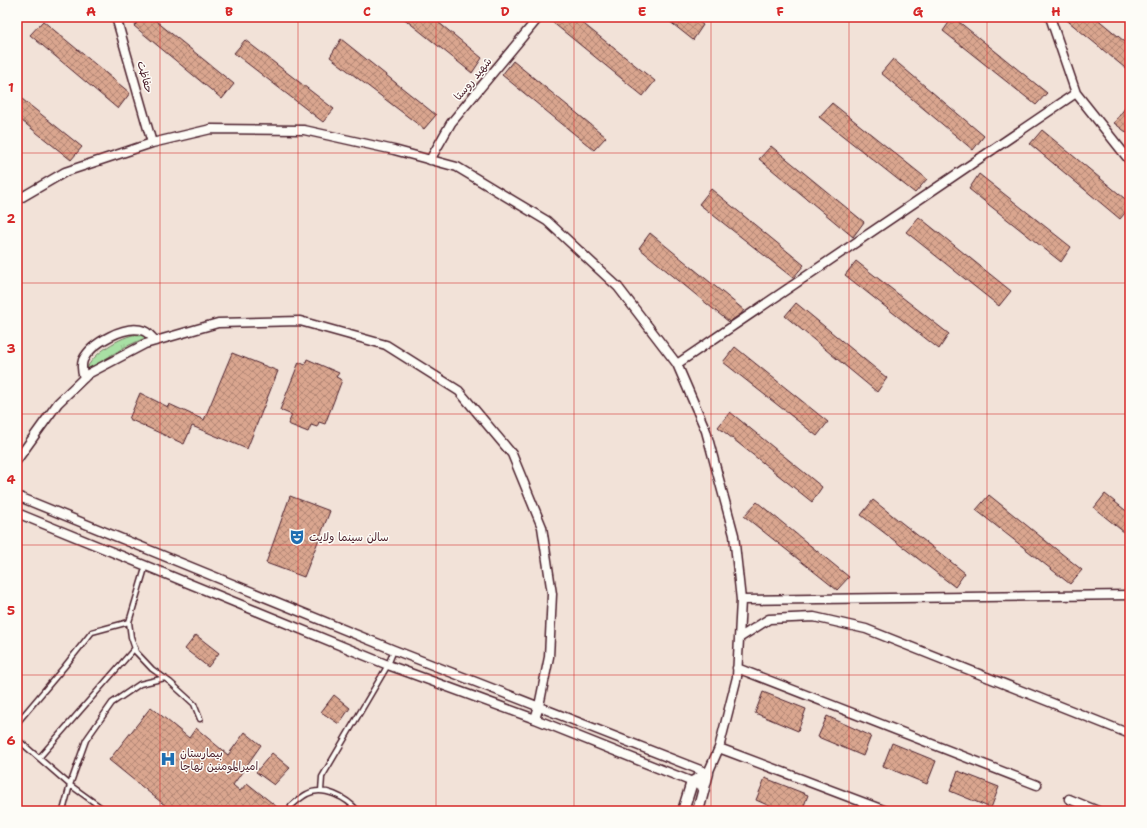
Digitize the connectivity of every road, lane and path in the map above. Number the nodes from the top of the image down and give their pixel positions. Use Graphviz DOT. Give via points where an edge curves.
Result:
graph roads {
  1 [pos="116,17"];
  2 [pos="539,17"];
  3 [pos="1050,17"];
  4 [pos="1076,93"];
  5 [pos="152,143"];
  6 [pos="430,160"];
  7 [pos="1130,161"];
  8 [pos="17,200"];
  9 [pos="155,341"];
  10 [pos="677,364"];
  11 [pos="84,378"];
  12 [pos="17,460"];
  13 [pos="17,496"];
  14 [pos="17,513"];
  15 [pos="146,565"];
  16 [pos="1130,595"];
  17 [pos="741,600"];
  18 [pos="129,622"];
  19 [pos="739,638"];
  20 [pos="135,648"];
  21 [pos="394,650"];
  22 [pos="388,665"];
  23 [pos="737,668"];
  24 [pos="165,678"];
  25 [pos="539,706"];
  26 [pos="200,719"];
  27 [pos="534,719"];
  28 [pos="17,724"];
  29 [pos="1130,734"];
  30 [pos="17,739"];
  31 [pos="719,748"];
  32 [pos="39,758"];
  33 [pos="708,773"];
  34 [pos="692,782"];
  35 [pos="70,785"];
  36 [pos="1037,785"];
  37 [pos="705,788"];
  38 [pos="320,791"];
  39 [pos="1069,799"];
  40 [pos="291,806"];
  41 [pos="63,811"];
  42 [pos="106,811"];
  43 [pos="358,811"];
  44 [pos="683,811"];
  45 [pos="698,811"];
  46 [pos="886,811"];
  47 [pos="1098,811"];
  1 -- 5 [label="street, حفاظت"];
  2 -- 6 [label="street, شهید روستا" via="451,123"];
  3 -- 4 [label="street"];
  4 -- 7 [label="street"];
  4 -- 10 [label="street"];
  5 -- 6 [label="street" via="211,129 304,130"];
  5 -- 8 [label="street" via="65,172"];
  6 -- 10 [label="street" via="456,167 547,220 618,287"];
  9 -- 11 [label="street"];
  9 -- 11 [label="street" via="143,330 127,330 111,336 86,356 82,368"];
  9 -- 25 [label="street" via="218,323 300,320 386,344 458,391 512,454 542,527 552,594 549,657"];
  10 -- 17 [label="street" via="706,431 712,453 734,535"];
  11 -- 12 [label="street" via="58,403"];
  13 -- 21 [label="street"];
  14 -- 15 [label="street"];
  15 -- 18 [label="lane"];
  15 -- 22 [label="street"];
  16 -- 17 [label="street"];
  17 -- 19 [label="street"];
  18 -- 20 [label="lane"];
  18 -- 28 [label="lane" via="92,632"];
  19 -- 23 [label="street"];
  19 -- 29 [label="street" via="769,619 814,618 866,629"];
  20 -- 24 [label="lane" via="152,669"];
  20 -- 32 [label="lane"];
  21 -- 22 [label="lane"];
  21 -- 25 [label="street"];
  22 -- 27 [label="street"];
  22 -- 38 [label="lane" via="322,777"];
  23 -- 31 [label="street"];
  23 -- 36 [label="street"];
  24 -- 26 [label="lane" via="194,704"];
  24 -- 35 [label="lane" via="140,684 112,703 86,740"];
  25 -- 27 [label="street"];
  25 -- 33 [label="street"];
  27 -- 34 [label="street"];
  30 -- 32 [label="lane"];
  31 -- 33 [label="street"];
  31 -- 46 [label="street"];
  32 -- 35 [label="lane"];
  33 -- 34 [label="street"];
  33 -- 37 [label="street"];
  34 -- 37 [label="street"];
  34 -- 44 [label="street"];
  35 -- 41 [label="lane"];
  35 -- 42 [label="lane"];
  37 -- 45 [label="street"];
  38 -- 40 [label="lane" via="308,794"];
  38 -- 43 [label="lane" via="338,795"];
  39 -- 47 [label="street"];
}
